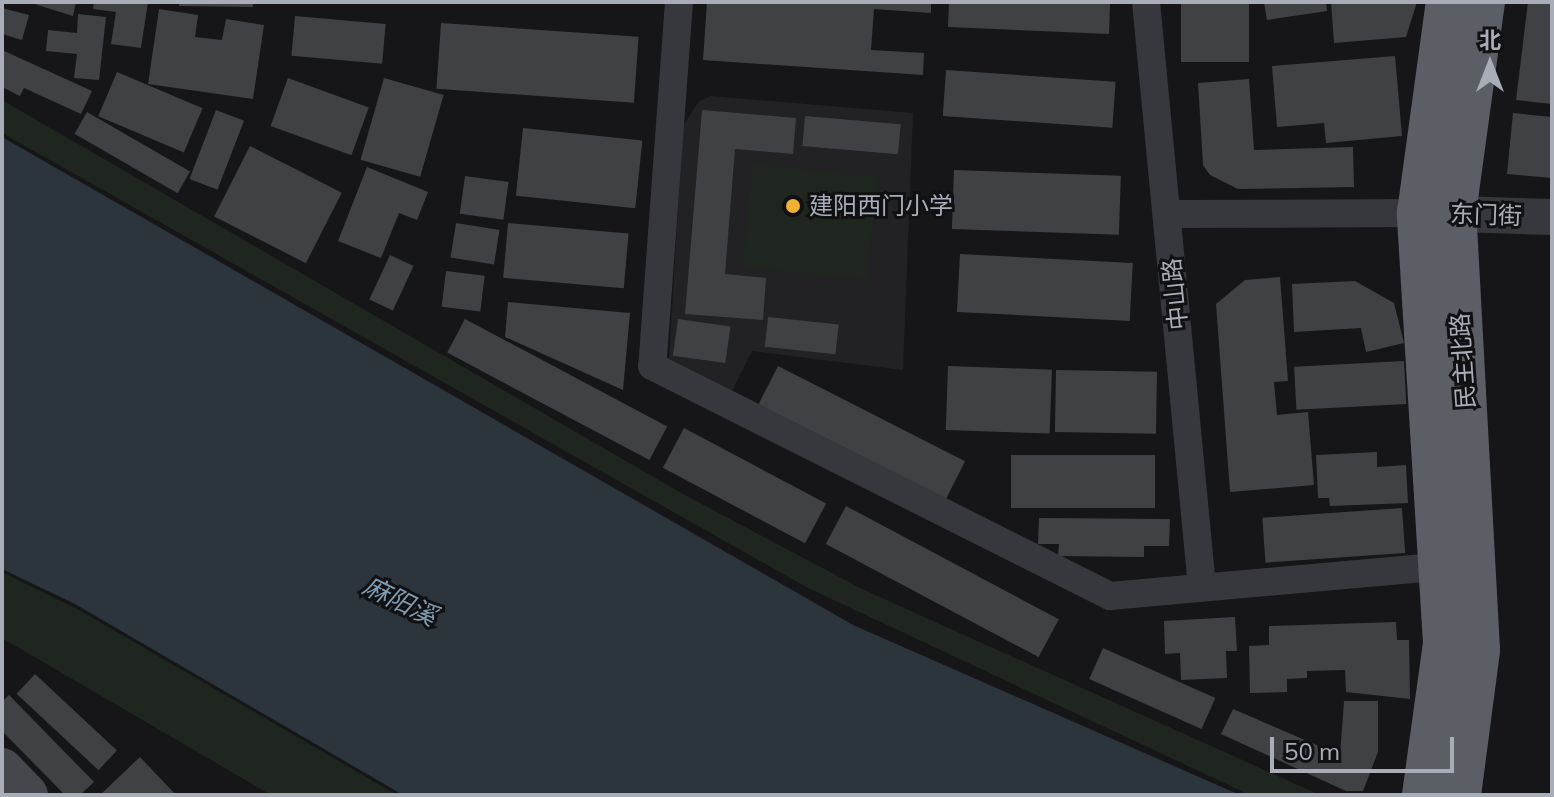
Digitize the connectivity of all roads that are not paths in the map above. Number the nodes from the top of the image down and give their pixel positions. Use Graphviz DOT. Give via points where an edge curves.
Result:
graph roads {
  1 [pos="679,2"];
  2 [pos="1146,2"];
  3 [pos="1448,2"];
  4 [pos="1483,2"];
  5 [pos="1436,213"];
  6 [pos="1167,214"];
  7 [pos="1552,217"];
  8 [pos="1444,566"];
  9 [pos="1202,587"];
  10 [pos="1455,718"];
  11 [pos="2,769"];
  12 [pos="27,795"];
  13 [pos="1424,795"];
  14 [pos="1459,795"];
  1 -- 9 [label="street" via="652,366 1110,596"];
  2 -- 6 [label="street, 中山路"];
  3 -- 5 [label="highway, 民主北路"];
  4 -- 5 [label="highway, 民主北路"];
  5 -- 6 [label="street"];
  5 -- 7 [label="street, 东门街"];
  5 -- 8 [label="highway, 民主北路"];
  5 -- 10 [label="highway, 民主北路" via="1476,561"];
  6 -- 9 [label="street, 中山路"];
  8 -- 9 [label="street"];
  8 -- 10 [label="highway, 民主北路"];
  10 -- 13 [label="highway"];
  10 -- 14 [label="highway"];
  11 -- 12 [label="main road"];
}
